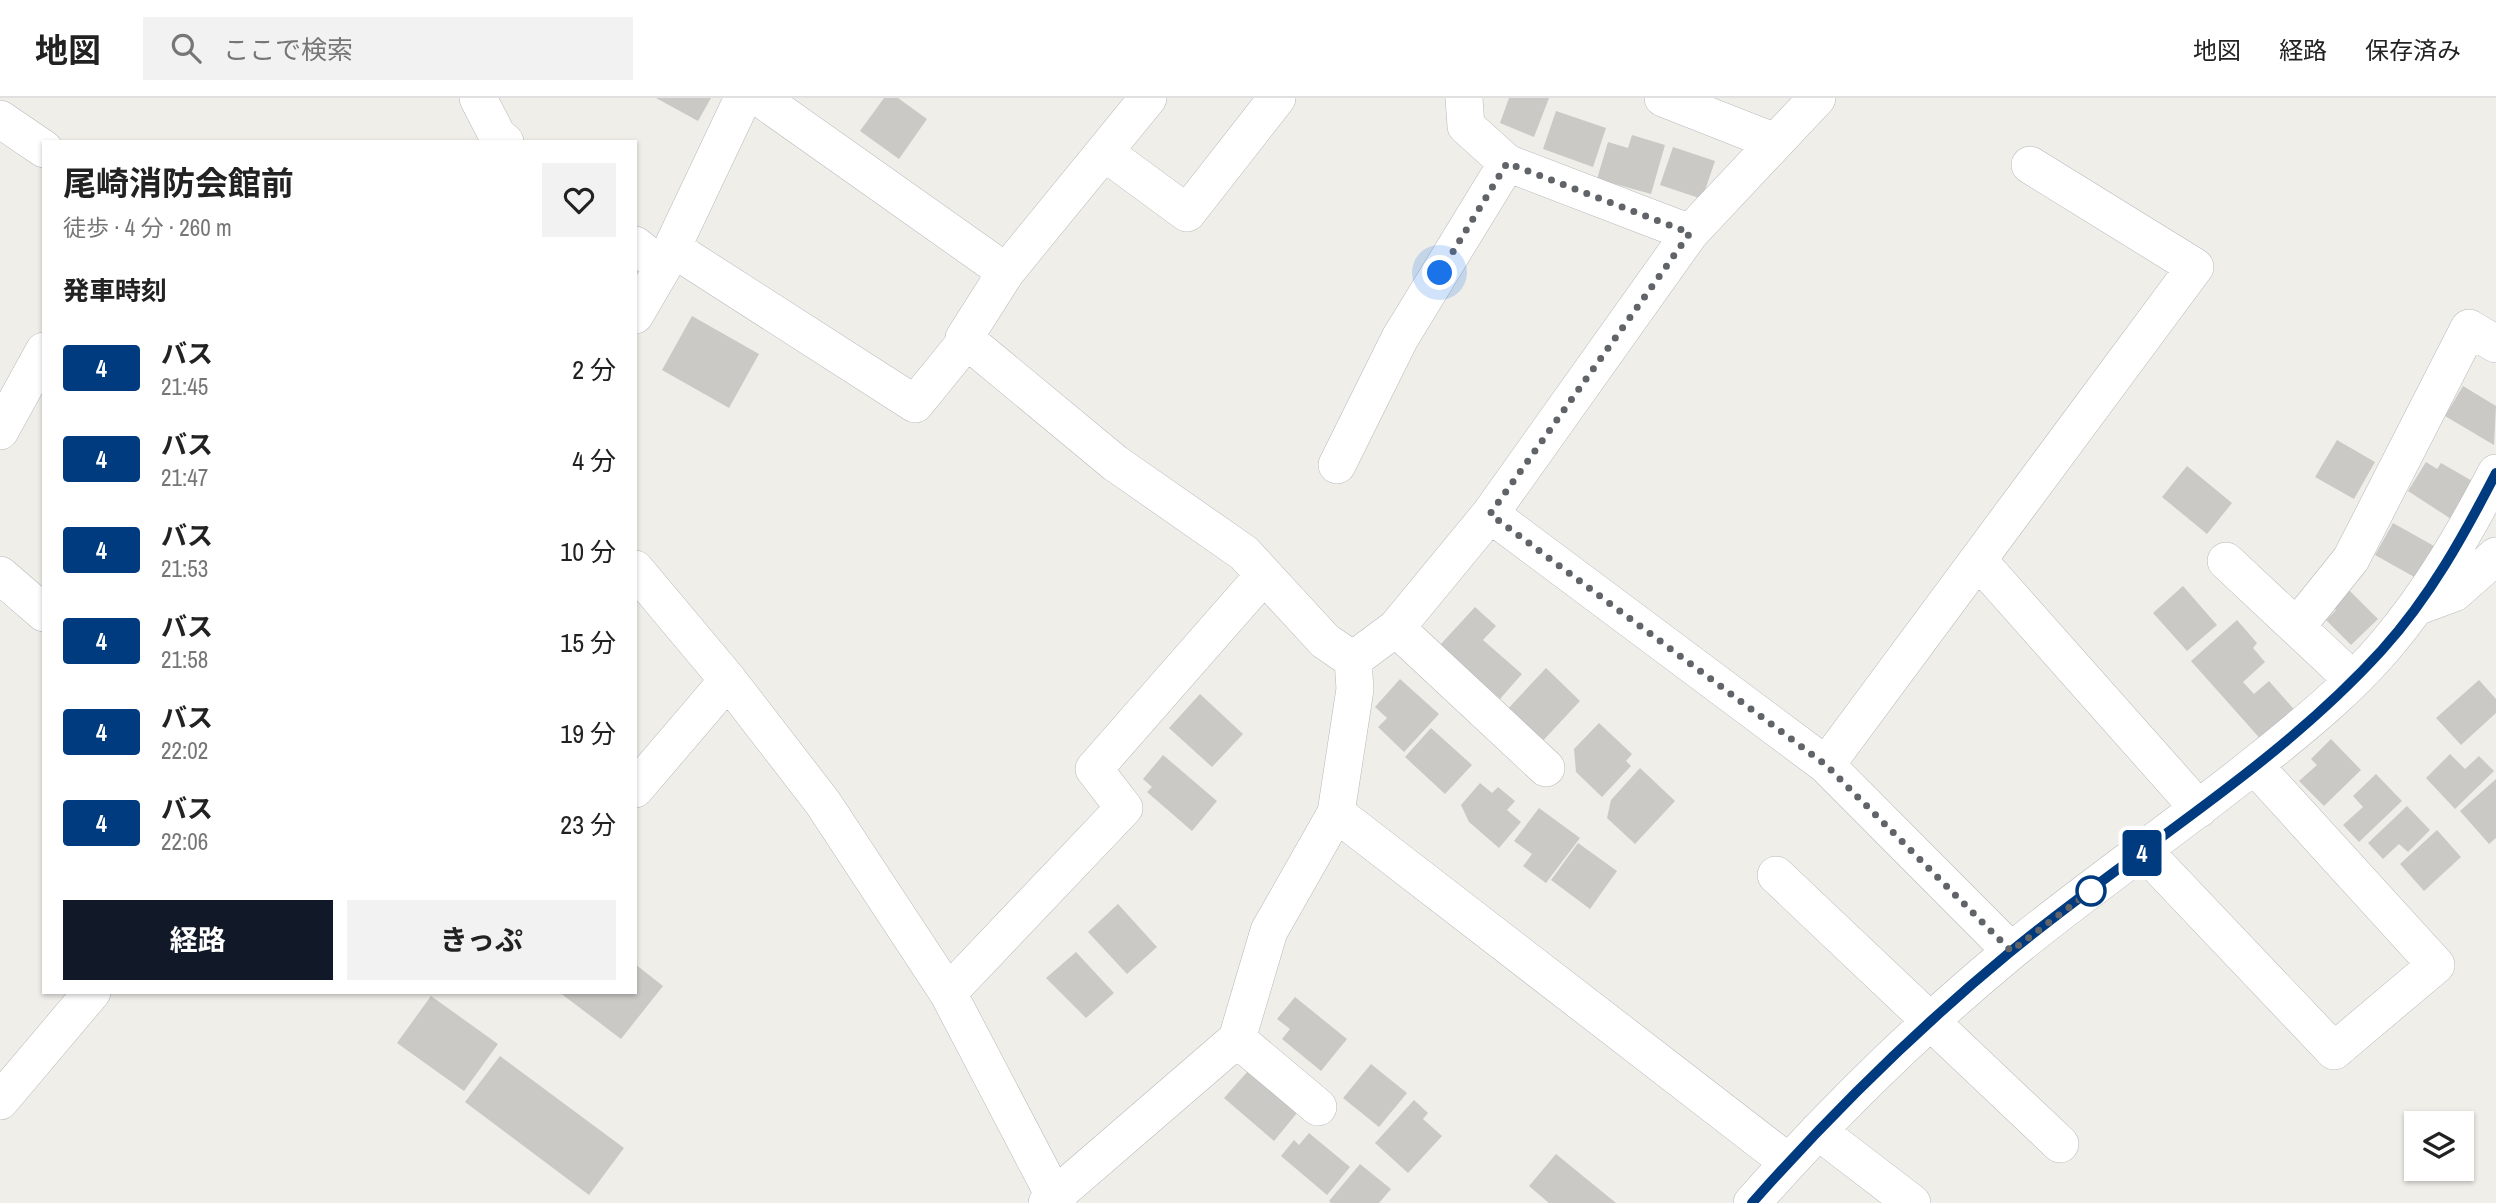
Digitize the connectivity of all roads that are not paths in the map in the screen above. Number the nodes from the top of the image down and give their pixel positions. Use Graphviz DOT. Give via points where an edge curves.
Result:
graph roads {
  1 [pos="478,98"];
  2 [pos="743,98"];
  3 [pos="760,98"];
  4 [pos="1148,98"];
  5 [pos="1277,98"];
  6 [pos="1464,98"];
  7 [pos="1663,98"];
  8 [pos="1817,98"];
  9 [pos="0,119"];
  10 [pos="503,140"];
  11 [pos="1775,142"];
  12 [pos="42,148"];
  13 [pos="1104,152"];
  14 [pos="1507,163"];
  15 [pos="2030,165"];
  16 [pos="1690,233"];
  17 [pos="656,253"];
  18 [pos="1006,272"];
  19 [pos="637,309"];
  20 [pos="967,340"];
  21 [pos="2496,344"];
  22 [pos="42,355"];
  23 [pos="0,431"];
  24 [pos="1337,465"];
  25 [pos="2496,472"];
  26 [pos="1490,514"];
  27 [pos="2496,556"];
  28 [pos="1978,560"];
  29 [pos="2226,561"];
  30 [pos="637,571"];
  31 [pos="0,575"];
  32 [pos="1264,575"];
  33 [pos="2417,607"];
  34 [pos="42,611"];
  35 [pos="2297,626"];
  36 [pos="1396,628"];
  37 [pos="1353,660"];
  38 [pos="728,680"];
  39 [pos="2353,680"];
  40 [pos="1826,765"];
  41 [pos="2254,765"];
  42 [pos="1546,768"];
  43 [pos="637,787"];
  44 [pos="2199,809"];
  45 [pos="1336,813"];
  46 [pos="2144,851"];
  47 [pos="1776,875"];
  48 [pos="2011,951"];
  49 [pos="948,993"];
  50 [pos="90,994"];
  51 [pos="1930,1022"];
  52 [pos="1237,1039"];
  53 [pos="0,1101"];
  54 [pos="1318,1107"];
  55 [pos="1818,1131"];
  56 [pos="2060,1144"];
  57 [pos="1788,1162"];
  58 [pos="1053,1201"];
  59 [pos="1752,1203"];
  60 [pos="1912,1203"];
  1 -- 10 [label="street"];
  2 -- 17 [label="street"];
  3 -- 18 [label="street"];
  4 -- 13 [label="street"];
  5 -- 13 [label="street" via="1187,213"];
  6 -- 14 [label="street" via="1466,126"];
  7 -- 11 [label="street"];
  8 -- 11 [label="street"];
  9 -- 12 [label="street"];
  11 -- 16 [label="street"];
  13 -- 18 [label="street"];
  14 -- 16 [label="street"];
  14 -- 24 [label="street" via="1400,338"];
  15 -- 28 [label="street" via="2195,267"];
  16 -- 26 [label="street"];
  17 -- 19 [label="street"];
  17 -- 20 [label="street" via="915,404"];
  18 -- 20 [label="street" via="964,338"];
  20 -- 32 [label="street" via="1115,463 1244,553"];
  21 -- 35 [label="street" via="2469,328 2351,559"];
  22 -- 23 [label="street"];
  25 -- 33 [label="street" via="2459,545"];
  26 -- 36 [label="street"];
  26 -- 40 [label="street"];
  27 -- 33 [label="street" via="2454,593"];
  28 -- 40 [label="street"];
  28 -- 44 [label="street"];
  29 -- 35 [label="street"];
  30 -- 38 [label="street"];
  31 -- 34 [label="street"];
  32 -- 37 [label="street" via="1325,641"];
  32 -- 49 [label="street" via="1094,769 1124,808"];
  33 -- 39 [label="street"];
  35 -- 39 [label="street"];
  36 -- 37 [label="street"];
  36 -- 42 [label="street"];
  37 -- 45 [label="street" via="1355,689"];
  38 -- 43 [label="street"];
  38 -- 49 [label="street" via="823,803"];
  39 -- 41 [label="street"];
  40 -- 48 [label="street"];
  41 -- 44 [label="street"];
  41 -- 46 [label="street" via="2436,965 2333,1051"];
  44 -- 46 [label="street"];
  45 -- 52 [label="street" via="1269,932"];
  45 -- 57 [label="street"];
  46 -- 48 [label="street"];
  47 -- 51 [label="street"];
  48 -- 51 [label="street"];
  49 -- 58 [label="street"];
  50 -- 53 [label="street"];
  51 -- 55 [label="street"];
  51 -- 56 [label="street"];
  52 -- 54 [label="street"];
  52 -- 58 [label="street"];
  55 -- 57 [label="street"];
  55 -- 60 [label="street"];
  57 -- 59 [label="street"];
}
